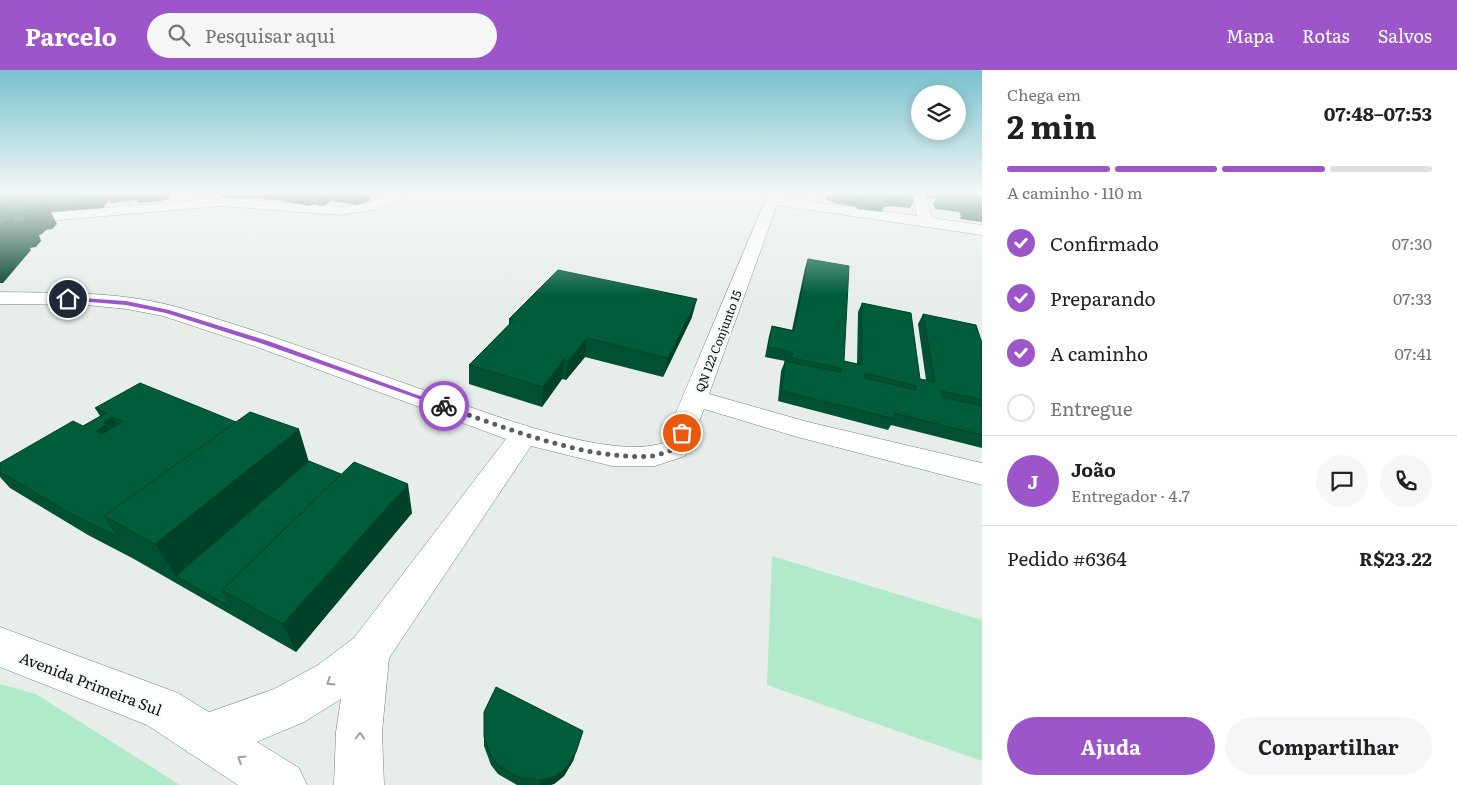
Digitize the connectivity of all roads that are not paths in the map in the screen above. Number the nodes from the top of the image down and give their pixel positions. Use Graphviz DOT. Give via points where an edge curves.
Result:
graph roads {
  1 [pos="761,227"];
  2 [pos="964,227"];
  3 [pos="982,230"];
  4 [pos="0,298"];
  5 [pos="696,398"];
  6 [pos="524,435"];
  7 [pos="982,474"];
  8 [pos="0,647"];
  9 [pos="369,652"];
  10 [pos="203,736"];
  11 [pos="282,785"];
  12 [pos="360,785"];
  1 -- 5 [label="street, QN 122 Conjunto 15"];
  2 -- 3 [label="street"];
  4 -- 6 [label="street, QN 122 Conjunto 15" via="95,300 167,311 265,342"];
  5 -- 6 [label="street, QN 122 Conjunto 15" via="675,449 655,456 612,456"];
  5 -- 7 [label="street" via="804,430"];
  6 -- 9 [label="street"];
  8 -- 10 [label="street, Avenida Primeira Sul" via="162,709"];
  9 -- 10 [label="street, one-way" via="333,680 288,706"];
  12 -- 9 [label="street, one-way" via="359,732"];
  11 -- 10 [label="street, Avenida Primeira Sul, one-way"];
}
